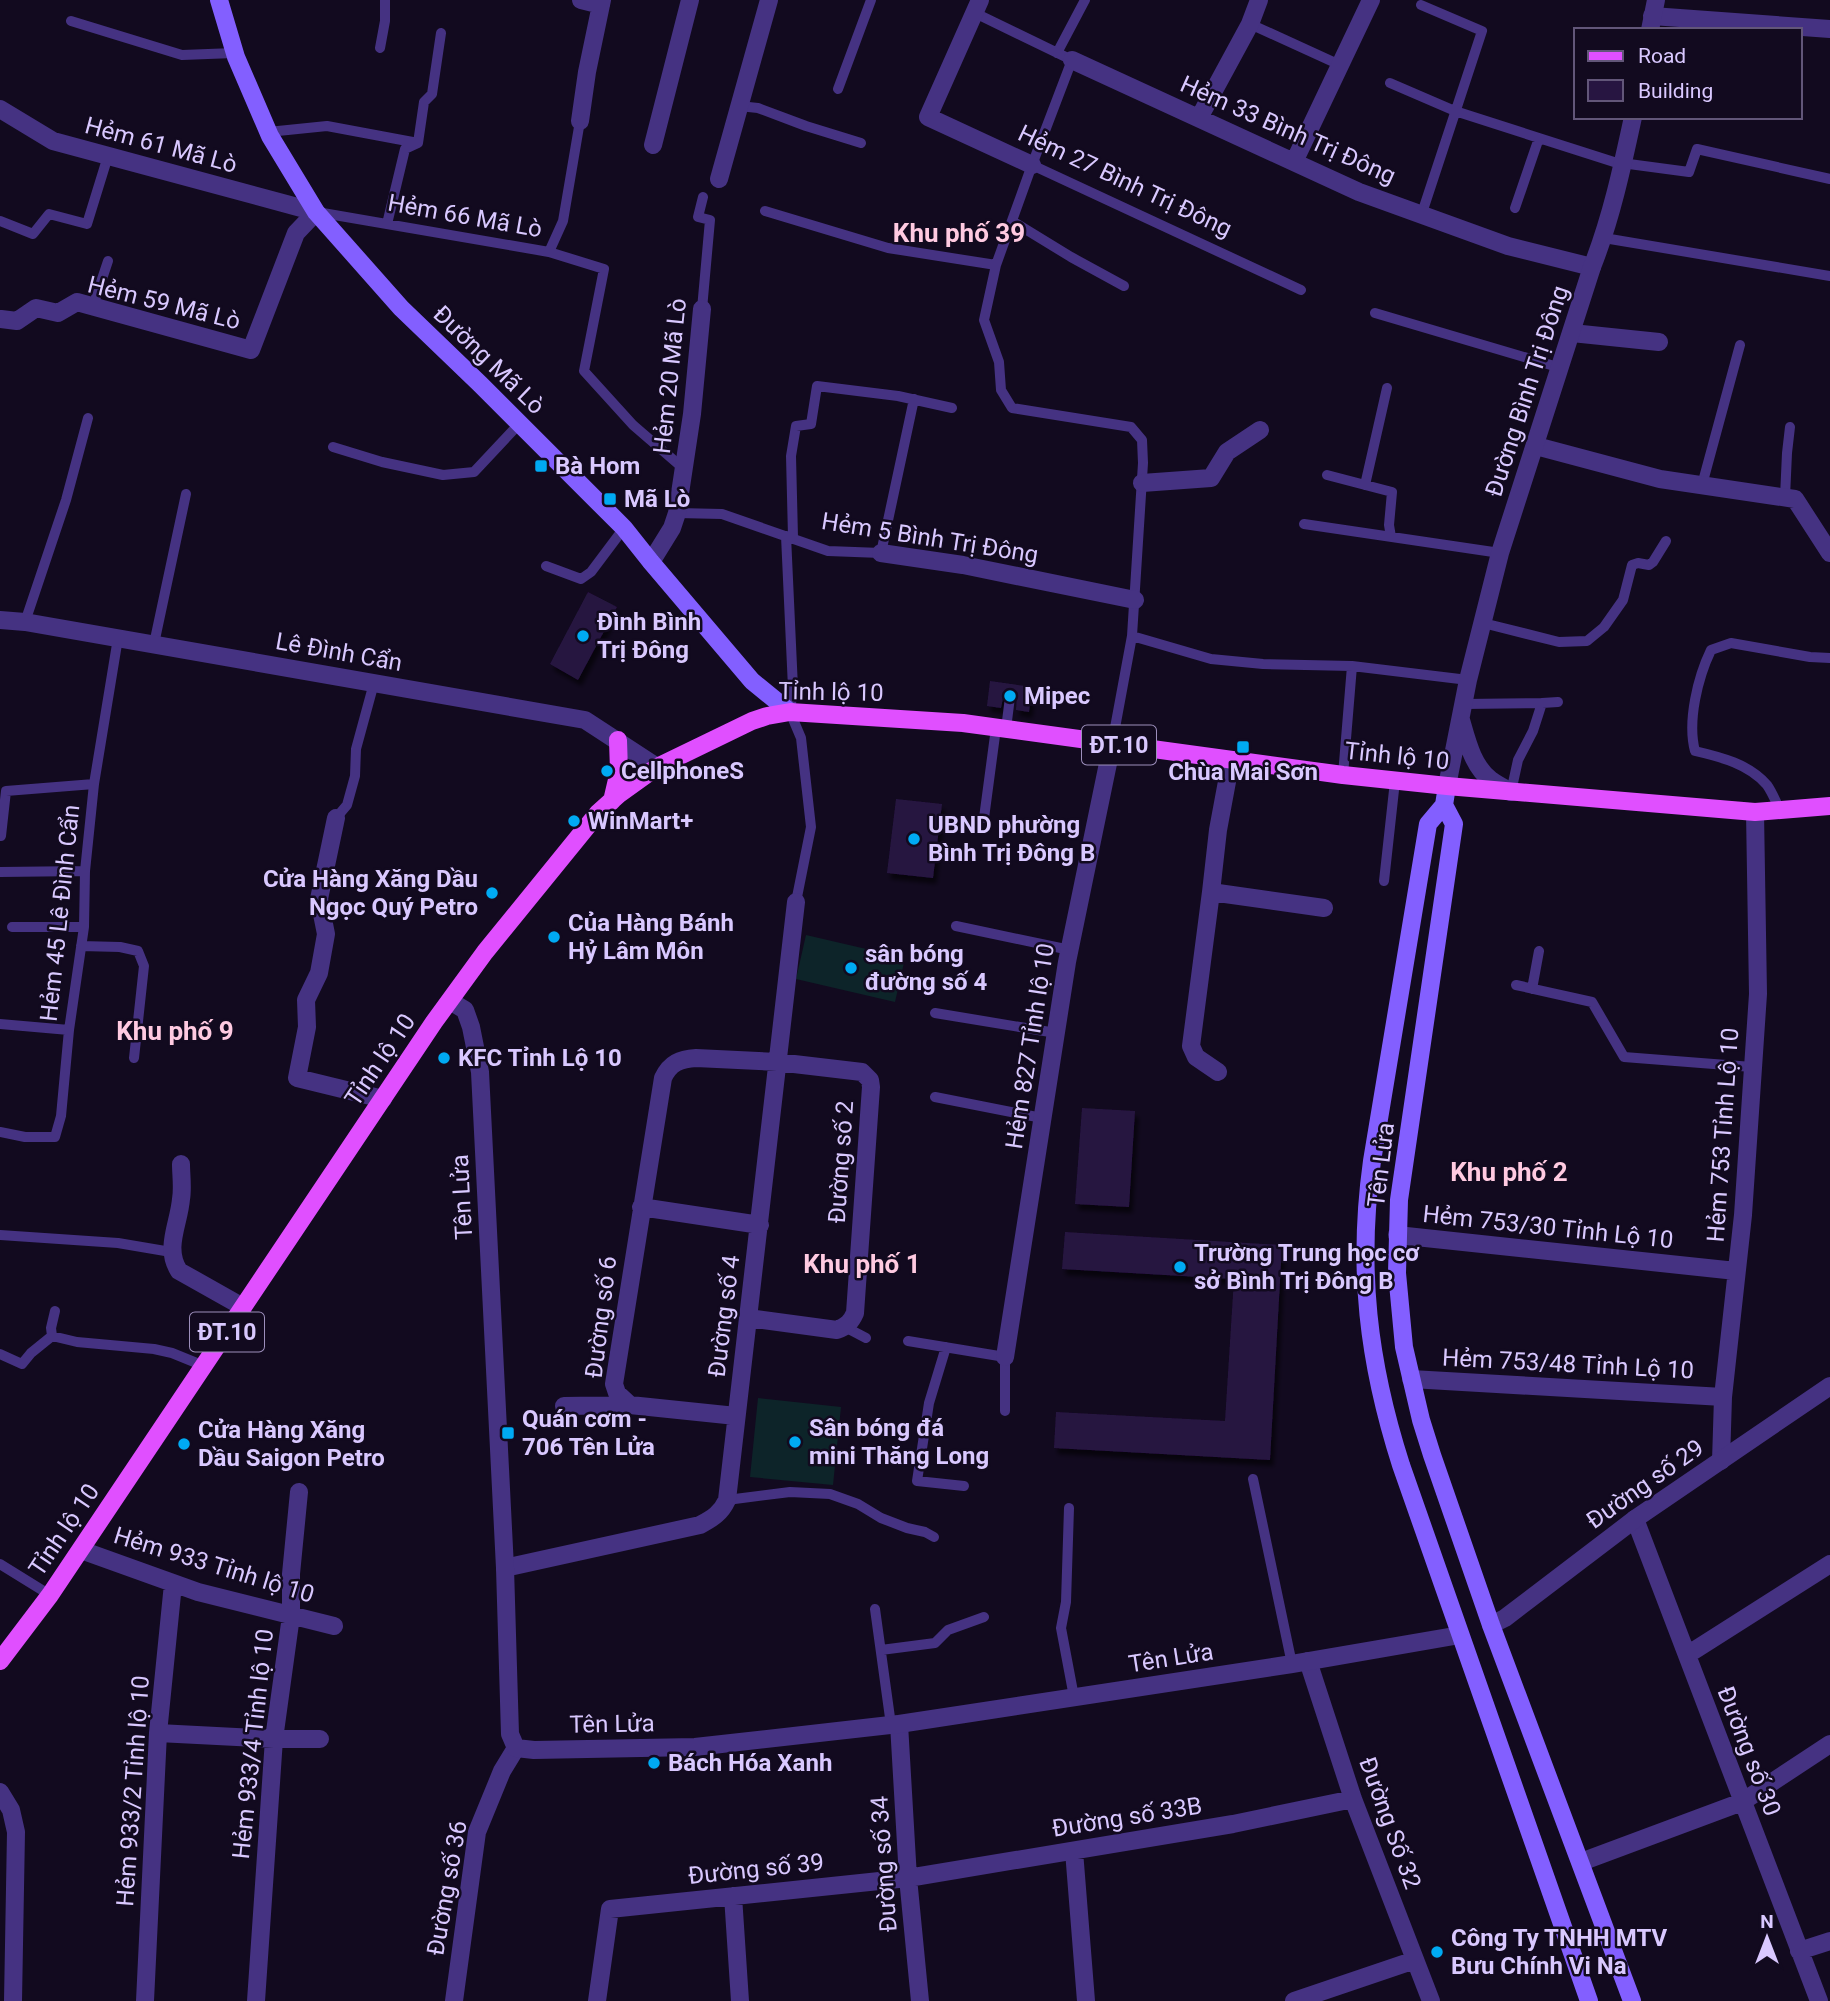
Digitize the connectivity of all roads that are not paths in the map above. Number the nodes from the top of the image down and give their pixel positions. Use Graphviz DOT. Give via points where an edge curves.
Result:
graph roads {
  1 [pos="219,0"];
  2 [pos="385,0"];
  3 [pos="581,0"];
  4 [pos="690,0"];
  5 [pos="769,0"];
  6 [pos="871,0"];
  7 [pos="1085,0"];
  8 [pos="1259,0"];
  9 [pos="1371,0"];
  10 [pos="602,3"];
  11 [pos="1421,5"];
  12 [pos="977,6"];
  13 [pos="1653,15"];
  14 [pos="71,21"];
  15 [pos="1250,24"];
  16 [pos="1767,27"];
  17 [pos="1798,28"];
  18 [pos="1802,28"];
  19 [pos="1830,29"];
  20 [pos="441,33"];
  21 [pos="380,48"];
  22 [pos="234,53"];
  23 [pos="1065,56"];
  24 [pos="1340,65"];
  25 [pos="1390,83"];
  26 [pos="838,89"];
  27 [pos="739,106"];
  28 [pos="0,110"];
  29 [pos="1455,111"];
  30 [pos="1199,118"];
  31 [pos="1633,119"];
  32 [pos="580,121"];
  33 [pos="268,132"];
  34 [pos="1539,138"];
  35 [pos="418,143"];
  36 [pos="861,143"];
  37 [pos="653,145"];
  38 [pos="108,156"];
  39 [pos="1294,162"];
  40 [pos="1623,164"];
  41 [pos="1032,165"];
  42 [pos="1830,179"];
  43 [pos="719,180"];
  44 [pos="702,197"];
  45 [pos="1515,208"];
  46 [pos="765,211"];
  47 [pos="316,212"];
  48 [pos="1422,213"];
  49 [pos="1012,220"];
  50 [pos="0,221"];
  51 [pos="387,224"];
  52 [pos="1604,237"];
  53 [pos="549,252"];
  54 [pos="108,261"];
  55 [pos="996,265"];
  56 [pos="1592,267"];
  57 [pos="1830,276"];
  58 [pos="1124,286"];
  59 [pos="1301,290"];
  60 [pos="93,306"];
  61 [pos="702,309"];
  62 [pos="1375,313"];
  63 [pos="1,319"];
  64 [pos="1572,332"];
  65 [pos="1659,342"];
  66 [pos="1740,345"];
  67 [pos="1561,368"];
  68 [pos="1387,388"];
  69 [pos="914,399"];
  70 [pos="952,408"];
  71 [pos="88,418"];
  72 [pos="519,424"];
  73 [pos="1790,427"];
  74 [pos="1260,430"];
  75 [pos="1536,446"];
  76 [pos="333,447"];
  77 [pos="685,470"];
  78 [pos="1327,475"];
  79 [pos="1142,484"];
  80 [pos="1365,485"];
  81 [pos="1702,485"];
  82 [pos="186,494"];
  83 [pos="1785,497"];
  84 [pos="677,513"];
  85 [pos="1304,524"];
  86 [pos="624,528"];
  87 [pos="789,537"];
  88 [pos="1391,537"];
  89 [pos="1666,541"];
  90 [pos="881,553"];
  91 [pos="1500,553"];
  92 [pos="1830,553"];
  93 [pos="651,562"];
  94 [pos="546,566"];
  95 [pos="1135,600"];
  96 [pos="0,620"];
  97 [pos="25,622"];
  98 [pos="1483,623"];
  99 [pos="1132,636"];
  100 [pos="118,638"];
  101 [pos="154,644"];
  102 [pos="1830,658"];
  103 [pos="1352,666"];
  104 [pos="1468,680"];
  105 [pos="374,683"];
  106 [pos="1010,697"];
  107 [pos="1558,702"];
  108 [pos="1542,703"];
  109 [pos="1462,711"];
  110 [pos="790,712"];
  111 [pos="1001,728"];
  112 [pos="618,740"];
  113 [pos="1112,744"];
  114 [pos="1231,760"];
  115 [pos="657,767"];
  116 [pos="1343,775"];
  117 [pos="1395,781"];
  118 [pos="94,784"];
  119 [pos="1447,786"];
  120 [pos="1511,792"];
  121 [pos="612,801"];
  122 [pos="1444,805"];
  123 [pos="1830,806"];
  124 [pos="1780,810"];
  125 [pos="1755,812"];
  126 [pos="336,818"];
  127 [pos="984,818"];
  128 [pos="1,836"];
  129 [pos="85,871"];
  130 [pos="0,872"];
  131 [pos="1384,881"];
  132 [pos="1211,892"];
  133 [pos="796,902"];
  134 [pos="1324,908"];
  135 [pos="956,926"];
  136 [pos="12,927"];
  137 [pos="84,927"];
  138 [pos="81,946"];
  139 [pos="1070,950"];
  140 [pos="1539,951"];
  141 [pos="1516,985"];
  142 [pos="1532,989"];
  143 [pos="450,1001"];
  144 [pos="936,1013"];
  145 [pos="0,1024"];
  146 [pos="69,1030"];
  147 [pos="1056,1033"];
  148 [pos="134,1058"];
  149 [pos="777,1062"];
  150 [pos="1752,1067"];
  151 [pos="1218,1072"];
  152 [pos="935,1097"];
  153 [pos="383,1099"];
  154 [pos="1042,1118"];
  155 [pos="0,1132"];
  156 [pos="181,1164"];
  157 [pos="641,1207"];
  158 [pos="760,1225"];
  159 [pos="0,1235"];
  160 [pos="1397,1235"];
  161 [pos="171,1252"];
  162 [pos="1736,1271"];
  163 [pos="243,1307"];
  164 [pos="55,1311"];
  165 [pos="748,1318"];
  166 [pos="845,1327"];
  167 [pos="52,1336"];
  168 [pos="866,1338"];
  169 [pos="908,1341"];
  170 [pos="946,1347"];
  171 [pos="0,1354"];
  172 [pos="1005,1357"];
  173 [pos="204,1366"];
  174 [pos="1411,1379"];
  175 [pos="1830,1386"];
  176 [pos="1723,1397"];
  177 [pos="630,1405"];
  178 [pos="564,1406"];
  179 [pos="1005,1411"];
  180 [pos="736,1416"];
  181 [pos="1721,1461"];
  182 [pos="1253,1479"];
  183 [pos="964,1486"];
  184 [pos="299,1492"];
  185 [pos="727,1500"];
  186 [pos="1069,1508"];
  187 [pos="1635,1519"];
  188 [pos="934,1537"];
  189 [pos="80,1550"];
  190 [pos="0,1564"];
  191 [pos="1830,1564"];
  192 [pos="505,1568"];
  193 [pos="173,1584"];
  194 [pos="50,1595"];
  195 [pos="875,1609"];
  196 [pos="290,1616"];
  197 [pos="984,1618"];
  198 [pos="1491,1625"];
  199 [pos="334,1626"];
  200 [pos="1460,1635"];
  201 [pos="881,1650"];
  202 [pos="1687,1656"];
  203 [pos="0,1661"];
  204 [pos="1300,1662"];
  205 [pos="1073,1698"];
  206 [pos="895,1725"];
  207 [pos="158,1733"];
  208 [pos="274,1739"];
  209 [pos="320,1739"];
  210 [pos="1830,1744"];
  211 [pos="516,1748"];
  212 [pos="0,1791"];
  213 [pos="1353,1799"];
  214 [pos="1742,1802"];
  215 [pos="1073,1851"];
  216 [pos="1581,1862"];
  217 [pos="908,1878"];
  218 [pos="733,1896"];
  219 [pos="1830,1941"];
  220 [pos="1799,1951"];
  221 [pos="1415,1960"];
  222 [pos="13,2001"];
  223 [pos="145,2001"];
  224 [pos="256,2001"];
  225 [pos="454,2001"];
  226 [pos="597,2001"];
  227 [pos="740,2001"];
  228 [pos="920,2001"];
  229 [pos="1086,2001"];
  230 [pos="1294,2001"];
  231 [pos="1431,2001"];
  232 [pos="1589,2001"];
  233 [pos="1632,2001"];
  234 [pos="1819,2001"];
  1 -- 22 [label="main road, Đường Mã Lò"];
  2 -- 21 [label="lane"];
  3 -- 10 [label="street"];
  4 -- 37 [label="street"];
  5 -- 27 [label="street"];
  6 -- 26 [label="lane"];
  7 -- 23 [label="lane"];
  8 -- 15 [label="street"];
  9 -- 24 [label="street"];
  10 -- 32 [label="street"];
  11 -- 29 [label="lane" via="1482,31"];
  12 -- 23 [label="lane, Hẻm 33 Bình Trị Đông"];
  12 -- 41 [label="street, Hẻm 27 Bình Trị Đông" via="928,117"];
  13 -- 16 [label="street"];
  14 -- 22 [label="lane" via="182,55"];
  15 -- 24 [label="lane"];
  15 -- 30 [label="street"];
  16 -- 17 [label="street"];
  18 -- 19 [label="street"];
  20 -- 35 [label="lane" via="432,94 424,102"];
  22 -- 33 [label="main road, Đường Mã Lò"];
  23 -- 30 [label="street, Hẻm 33 Bình Trị Đông"];
  23 -- 41 [label="lane"];
  24 -- 39 [label="street"];
  25 -- 29 [label="lane"];
  27 -- 36 [label="lane" via="758,108"];
  27 -- 43 [label="street"];
  28 -- 38 [label="street, Hẻm 61 Mã Lò" via="53,141"];
  29 -- 34 [label="lane"];
  29 -- 48 [label="lane"];
  30 -- 39 [label="street, Hẻm 33 Bình Trị Đông"];
  31 -- 40 [label="street, Đường Bình Trị Đông"];
  32 -- 53 [label="lane" via="563,221"];
  33 -- 35 [label="lane" via="327,125"];
  33 -- 47 [label="main road, Đường Mã Lò"];
  34 -- 40 [label="lane"];
  34 -- 45 [label="lane"];
  35 -- 51 [label="lane" via="405,149"];
  38 -- 47 [label="street, Hẻm 61 Mã Lò"];
  38 -- 50 [label="lane" via="87,224 49,214 33,234"];
  39 -- 48 [label="street, Hẻm 33 Bình Trị Đông" via="1359,192"];
  40 -- 42 [label="lane" via="1689,172 1697,149"];
  40 -- 52 [label="street, Đường Bình Trị Đông"];
  41 -- 49 [label="lane"];
  41 -- 59 [label="lane, Hẻm 27 Bình Trị Đông"];
  44 -- 61 [label="lane, Hẻm 20 Mã Lò" via="698,217 710,220"];
  46 -- 55 [label="lane" via="888,248"];
  47 -- 51 [label="lane, Hẻm 66 Mã Lò"];
  47 -- 60 [label="street, Hẻm 59 Mã Lò" via="296,233 251,351"];
  47 -- 72 [label="main road, Đường Mã Lò" via="401,308"];
  48 -- 56 [label="street, Hẻm 33 Bình Trị Đông" via="1508,246"];
  49 -- 55 [label="lane"];
  49 -- 58 [label="lane"];
  51 -- 53 [label="lane, Hẻm 66 Mã Lò"];
  52 -- 56 [label="street, Đường Bình Trị Đông"];
  52 -- 57 [label="lane"];
  53 -- 77 [label="lane, Hẻm 66 Mã Lò" via="604,269 584,371 633,425"];
  54 -- 60 [label="lane"];
  55 -- 79 [label="lane" via="985,320 999,362 1001,390 1012,408 1130,427 1142,440"];
  56 -- 64 [label="street, Đường Bình Trị Đông"];
  60 -- 63 [label="street, Hẻm 59 Mã Lò" via="78,302 58,313 36,308 17,321"];
  61 -- 77 [label="street, Hẻm 20 Mã Lò"];
  62 -- 67 [label="lane"];
  64 -- 65 [label="street"];
  64 -- 67 [label="street, Đường Bình Trị Đông"];
  66 -- 81 [label="lane"];
  67 -- 75 [label="street, Đường Bình Trị Đông"];
  68 -- 80 [label="lane"];
  69 -- 70 [label="lane"];
  69 -- 87 [label="lane" via="817,386 811,424 796,426"];
  69 -- 90 [label="lane"];
  71 -- 97 [label="lane"];
  72 -- 76 [label="lane" via="474,472 443,475"];
  72 -- 86 [label="main road, Đường Mã Lò"];
  73 -- 83 [label="lane"];
  74 -- 79 [label="street" via="1227,452 1211,478"];
  75 -- 81 [label="street" via="1660,479"];
  75 -- 91 [label="street, Đường Bình Trị Đông"];
  77 -- 84 [label="street, Hẻm 20 Mã Lò"];
  78 -- 80 [label="lane"];
  79 -- 95 [label="lane"];
  80 -- 88 [label="lane" via="1392,492"];
  81 -- 83 [label="street"];
  82 -- 101 [label="lane"];
  83 -- 92 [label="street" via="1795,499"];
  84 -- 87 [label="lane, Hẻm 5 Bình Trị Đông" via="722,514"];
  84 -- 93 [label="street, Hẻm 20 Mã Lò"];
  85 -- 88 [label="lane"];
  86 -- 93 [label="main road, Đường Mã Lò"];
  86 -- 94 [label="lane" via="592,572 581,579"];
  87 -- 90 [label="lane, Hẻm 5 Bình Trị Đông" via="828,551"];
  87 -- 110 [label="lane"];
  88 -- 91 [label="lane"];
  89 -- 98 [label="lane" via="1649,565 1632,565 1623,600 1604,627 1587,641 1559,642"];
  90 -- 95 [label="street, Hẻm 5 Bình Trị Đông"];
  91 -- 98 [label="street, Đường Bình Trị Đông"];
  93 -- 110 [label="main road, Đường Mã Lò" via="752,681"];
  95 -- 99 [label="lane"];
  96 -- 97 [label="street, Lê Đình Cẩn"];
  97 -- 100 [label="street, Lê Đình Cẩn"];
  98 -- 104 [label="street, Đường Bình Trị Đông"];
  99 -- 103 [label="lane" via="1211,659"];
  99 -- 113 [label="lane"];
  100 -- 101 [label="street, Lê Đình Cẩn"];
  100 -- 118 [label="lane, Hẻm 45 Lê Đình Cẩn"];
  101 -- 105 [label="street, Lê Đình Cẩn"];
  102 -- 124 [label="lane" via="1731,643 1711,650 1695,694 1695,751 1744,767 1767,785"];
  103 -- 104 [label="lane"];
  103 -- 116 [label="lane"];
  104 -- 109 [label="street, Đường Bình Trị Đông"];
  105 -- 112 [label="street, Lê Đình Cẩn" via="585,720"];
  105 -- 126 [label="lane" via="347,805"];
  106 -- 111 [label="lane"];
  107 -- 108 [label="lane"];
  108 -- 109 [label="lane"];
  108 -- 120 [label="lane" via="1518,760"];
  109 -- 119 [label="street, Đường Bình Trị Đông"];
  109 -- 120 [label="street" via="1469,746 1483,771"];
  110 -- 111 [label="main road, Tỉnh lộ 10 / ĐT.10"];
  110 -- 115 [label="main road, Tỉnh lộ 10 / ĐT.10" via="752,721"];
  110 -- 133 [label="lane" via="802,738 811,827"];
  111 -- 113 [label="main road, Tỉnh lộ 10 / ĐT.10"];
  111 -- 127 [label="lane"];
  112 -- 115 [label="street, Lê Đình Cẩn"];
  112 -- 121 [label="main road" via="619,771"];
  113 -- 114 [label="main road, Tỉnh lộ 10 / ĐT.10"];
  113 -- 139 [label="street, Hẻm 827 Tỉnh lộ 10"];
  114 -- 116 [label="main road, Tỉnh lộ 10 / ĐT.10"];
  114 -- 132 [label="street"];
  115 -- 121 [label="main road, Tỉnh lộ 10 / ĐT.10"];
  116 -- 117 [label="main road, Tỉnh lộ 10 / ĐT.10"];
  117 -- 119 [label="main road, Tỉnh lộ 10 / ĐT.10"];
  117 -- 131 [label="lane"];
  118 -- 128 [label="lane" via="5,791"];
  118 -- 129 [label="lane, Hẻm 45 Lê Đình Cẩn"];
  119 -- 120 [label="main road, Tỉnh lộ 10 / ĐT.10"];
  119 -- 122 [label="main road, Tên Lửa"];
  120 -- 125 [label="main road, Tỉnh lộ 10 / ĐT.10"];
  121 -- 143 [label="main road, Tỉnh lộ 10 / ĐT.10" via="494,941"];
  122 -- 160 [label="main road, Tên Lửa" via="1454,824"];
  122 -- 200 [label="main road, Tên Lửa" via="1428,824 1367,1198 1365,1274 1372,1352 1389,1429"];
  123 -- 124 [label="main road, Tỉnh lộ 10 / ĐT.10"];
  124 -- 125 [label="main road, Tỉnh lộ 10 / ĐT.10"];
  125 -- 150 [label="street, Hẻm 753 Tỉnh Lộ 10" via="1758,993"];
  126 -- 153 [label="street" via="319,899 326,934 319,973 306,1000 307,1027 297,1078"];
  129 -- 130 [label="lane"];
  129 -- 137 [label="lane, Hẻm 45 Lê Đình Cẩn"];
  132 -- 134 [label="street"];
  132 -- 151 [label="street" via="1191,1046 1196,1057"];
  133 -- 149 [label="street, Đường số 4"];
  135 -- 139 [label="lane"];
  136 -- 137 [label="lane"];
  137 -- 138 [label="lane, Hẻm 45 Lê Đình Cẩn"];
  138 -- 146 [label="lane, Hẻm 45 Lê Đình Cẩn"];
  138 -- 148 [label="lane" via="138,951 144,966"];
  139 -- 147 [label="street, Hẻm 827 Tỉnh lộ 10"];
  140 -- 142 [label="lane"];
  141 -- 142 [label="lane"];
  142 -- 150 [label="lane" via="1591,1002 1624,1057"];
  143 -- 153 [label="main road, Tỉnh lộ 10 / ĐT.10"];
  143 -- 192 [label="street, Tên Lửa" via="465,1010 480,1072"];
  144 -- 147 [label="lane"];
  145 -- 146 [label="lane"];
  146 -- 155 [label="lane, Hẻm 45 Lê Đình Cẩn" via="55,1137"];
  147 -- 154 [label="street, Hẻm 827 Tỉnh lộ 10"];
  149 -- 157 [label="street, Đường số 6" via="685,1059 667,1069"];
  149 -- 158 [label="street, Đường số 4"];
  149 -- 166 [label="street, Đường số 2" via="856,1070 870,1080 855,1312"];
  150 -- 162 [label="street, Hẻm 753 Tỉnh Lộ 10"];
  152 -- 154 [label="lane"];
  153 -- 163 [label="main road, Tỉnh lộ 10 / ĐT.10"];
  154 -- 172 [label="street, Hẻm 827 Tỉnh lộ 10"];
  156 -- 161 [label="street" via="182,1198"];
  157 -- 158 [label="street"];
  157 -- 177 [label="street, Đường số 6" via="614,1375 617,1393"];
  158 -- 165 [label="street, Đường số 4"];
  159 -- 161 [label="lane" via="118,1243"];
  160 -- 162 [label="street, Hẻm 753/30 Tỉnh Lộ 10"];
  160 -- 174 [label="main road, Tên Lửa" via="1400,1310"];
  161 -- 163 [label="street" via="179,1270"];
  162 -- 176 [label="street, Hẻm 753 Tỉnh Lộ 10"];
  163 -- 173 [label="main road, Tỉnh lộ 10 / ĐT.10"];
  164 -- 167 [label="lane"];
  165 -- 166 [label="street" via="837,1330"];
  165 -- 180 [label="street, Đường số 4"];
  166 -- 168 [label="lane"];
  167 -- 171 [label="lane" via="22,1364"];
  167 -- 173 [label="lane" via="154,1349"];
  169 -- 170 [label="lane"];
  170 -- 172 [label="lane"];
  170 -- 183 [label="lane" via="929,1403 918,1481"];
  172 -- 179 [label="lane"];
  173 -- 189 [label="main road, Tỉnh lộ 10 / ĐT.10"];
  174 -- 176 [label="street, Hẻm 753/48 Tỉnh Lộ 10"];
  174 -- 198 [label="main road, Tên Lửa" via="1432,1455"];
  175 -- 181 [label="street, Đường số 29"];
  176 -- 181 [label="street, Hẻm 753 Tỉnh Lộ 10"];
  177 -- 178 [label="street, Đường số 6"];
  177 -- 180 [label="street, Đường số 6"];
  180 -- 185 [label="street, Đường số 4"];
  181 -- 187 [label="street, Đường số 29"];
  182 -- 204 [label="lane"];
  184 -- 196 [label="street, Hẻm 933/4 Tỉnh lộ 10"];
  185 -- 188 [label="lane" via="790,1492 830,1494"];
  185 -- 192 [label="street" via="722,1510 700,1525"];
  186 -- 205 [label="lane" via="1061,1629"];
  187 -- 198 [label="street, Đường số 29"];
  187 -- 202 [label="street, Đường số 30"];
  189 -- 193 [label="street, Hẻm 933 Tỉnh lộ 10"];
  189 -- 194 [label="main road, Tỉnh lộ 10 / ĐT.10"];
  190 -- 194 [label="lane"];
  191 -- 202 [label="street"];
  192 -- 211 [label="street, Tên Lửa" via="510,1734"];
  193 -- 196 [label="street, Hẻm 933 Tỉnh lộ 10"];
  193 -- 207 [label="street, Hẻm 933/2 Tỉnh lộ 10"];
  194 -- 203 [label="main road, Tỉnh lộ 10 / ĐT.10"];
  195 -- 201 [label="lane"];
  196 -- 199 [label="street, Hẻm 933 Tỉnh lộ 10"];
  196 -- 208 [label="street, Hẻm 933/4 Tỉnh lộ 10"];
  197 -- 201 [label="lane" via="948,1630 936,1643"];
  198 -- 200 [label="main road"];
  198 -- 216 [label="main road, Tên Lửa"];
  200 -- 204 [label="street, Tên Lửa"];
  200 -- 232 [label="main road, Tên Lửa"];
  201 -- 206 [label="lane"];
  202 -- 214 [label="street, Đường số 30"];
  204 -- 205 [label="street, Tên Lửa"];
  204 -- 213 [label="street, Đường Số 32"];
  205 -- 206 [label="street, Tên Lửa"];
  206 -- 211 [label="street, Tên Lửa" via="695,1747"];
  206 -- 217 [label="street, Đường số 34"];
  207 -- 208 [label="street"];
  207 -- 223 [label="street, Hẻm 933/2 Tỉnh lộ 10"];
  208 -- 209 [label="street"];
  208 -- 224 [label="street, Hẻm 933/4 Tỉnh lộ 10"];
  210 -- 214 [label="street"];
  211 -- 225 [label="street, Đường số 36" via="477,1832"];
  212 -- 222 [label="street" via="16,1832"];
  213 -- 215 [label="street, Đường số 33B"];
  213 -- 221 [label="street, Đường Số 32"];
  214 -- 216 [label="street"];
  214 -- 220 [label="street, Đường số 30"];
  215 -- 217 [label="street, Đường số 33B"];
  215 -- 229 [label="street"];
  216 -- 233 [label="main road, Tên Lửa"];
  217 -- 218 [label="street, Đường số 39"];
  217 -- 228 [label="street, Đường số 34"];
  218 -- 226 [label="street, Đường số 39" via="610,1909"];
  218 -- 227 [label="street"];
  219 -- 220 [label="street"];
  220 -- 234 [label="street, Đường số 30"];
  221 -- 230 [label="street"];
  221 -- 231 [label="street, Đường Số 32"];
}
